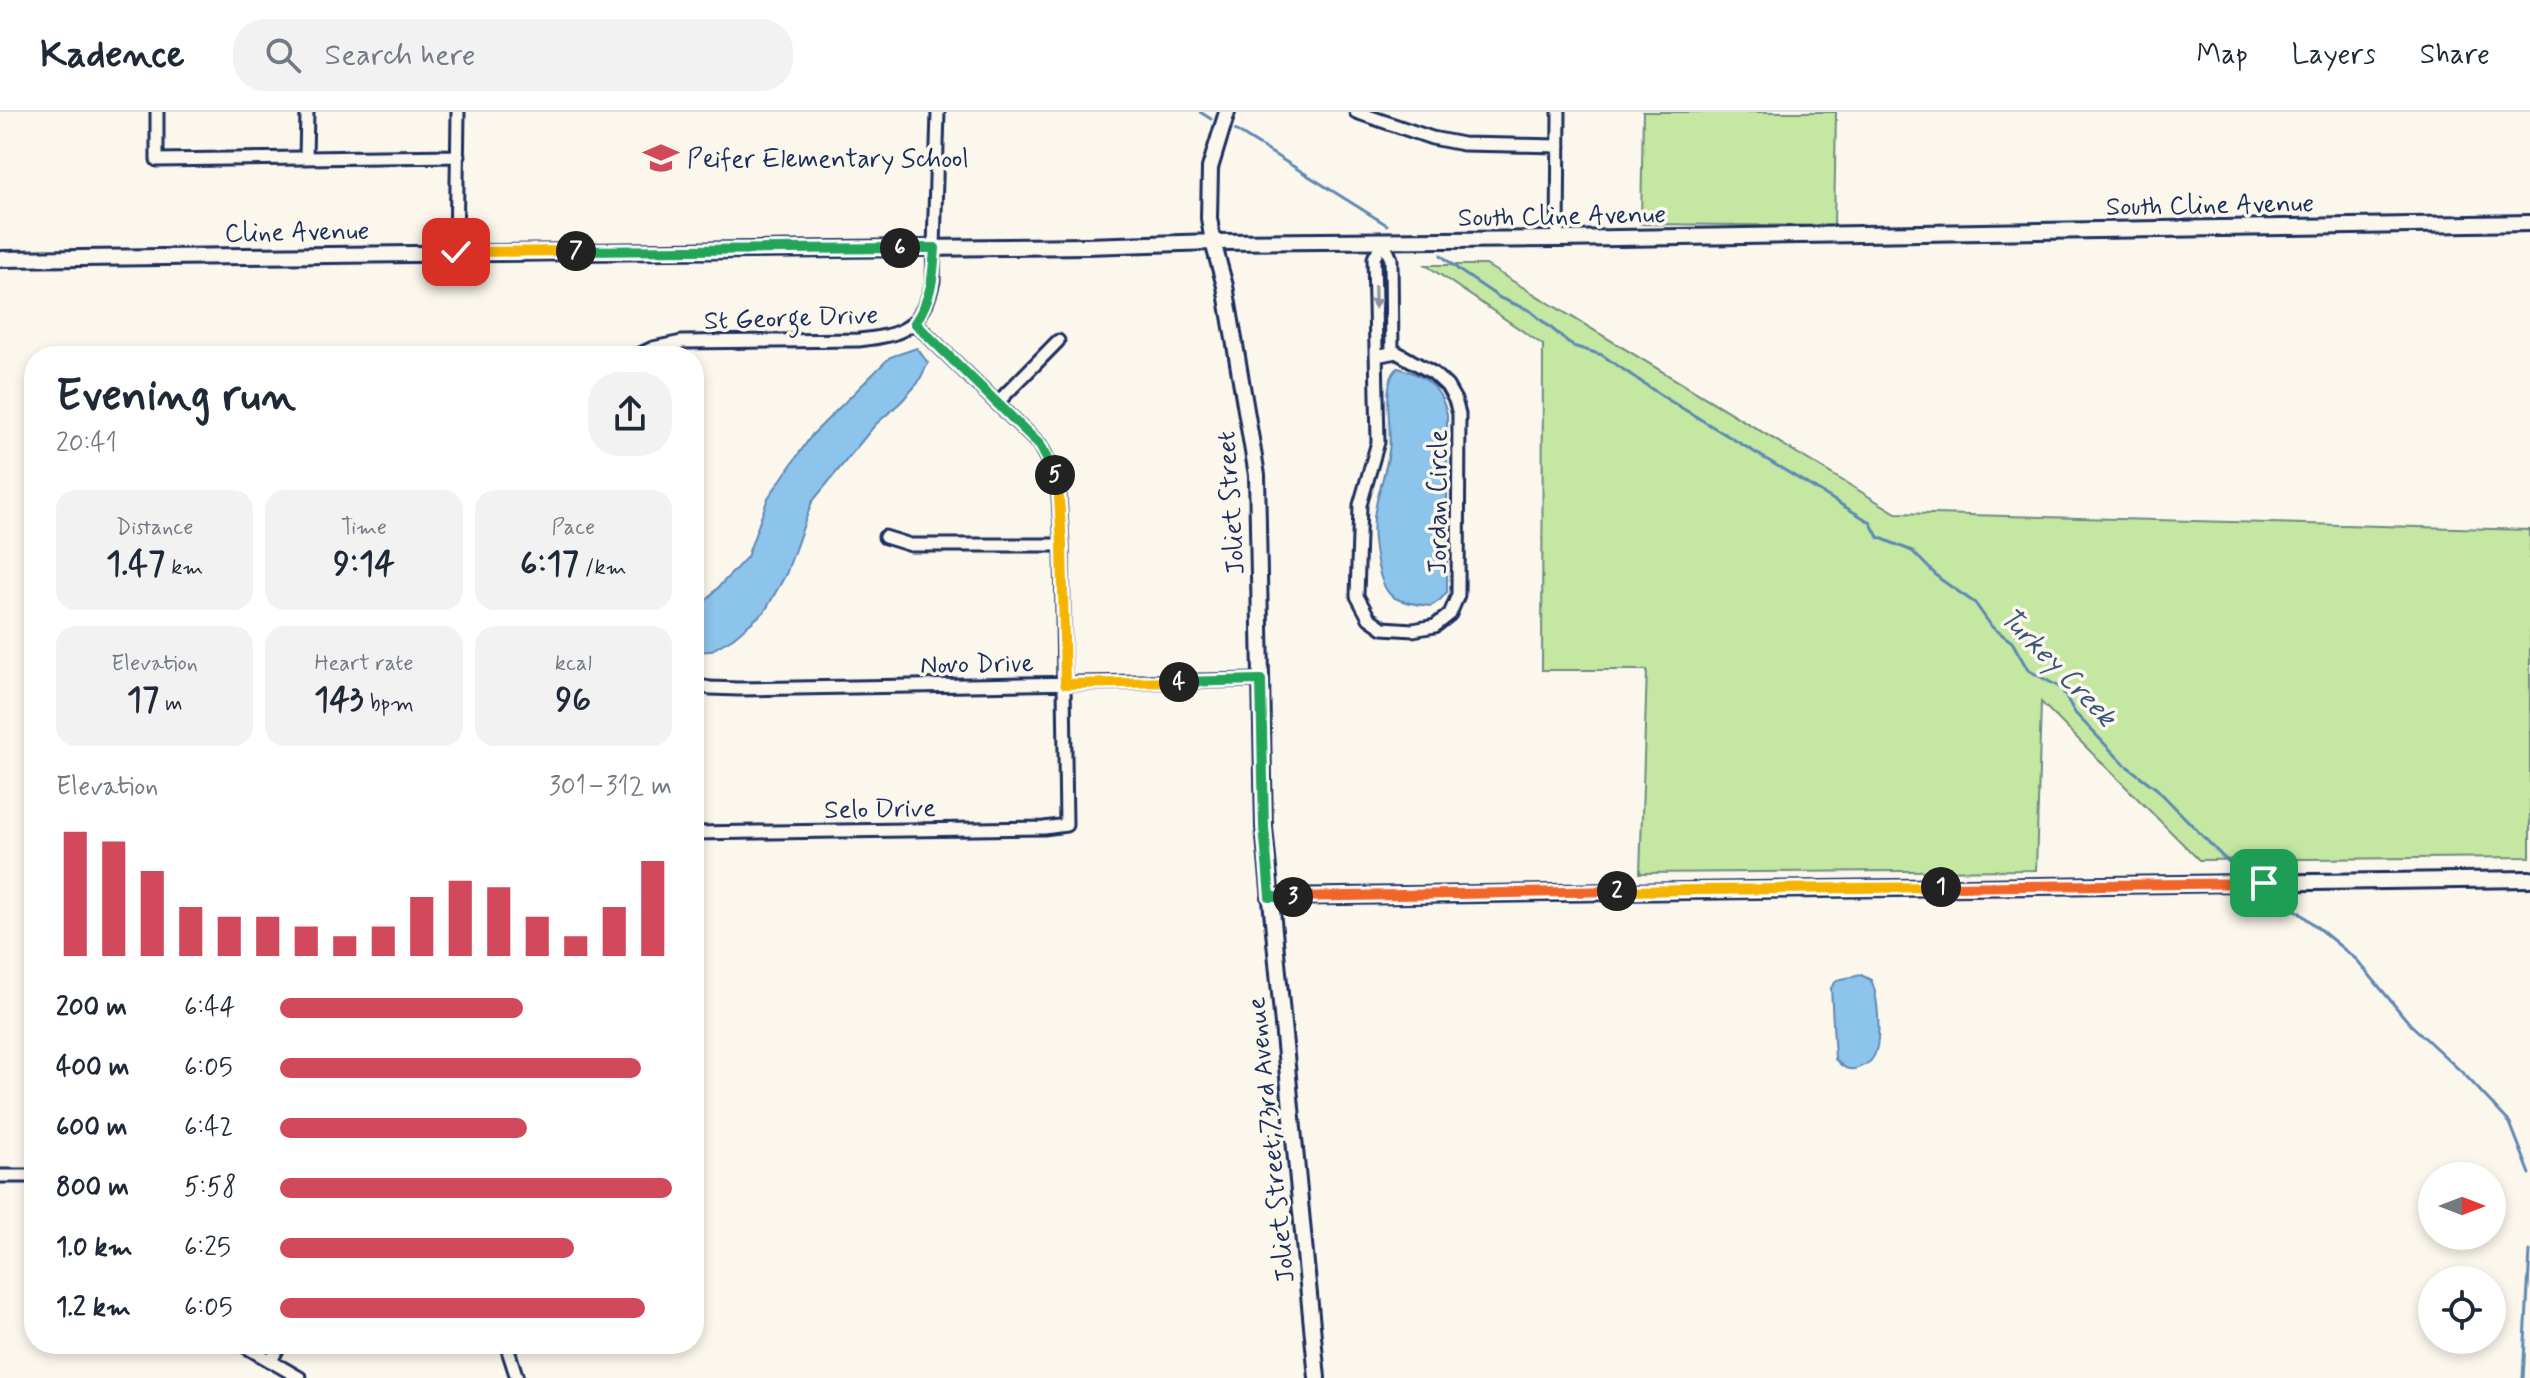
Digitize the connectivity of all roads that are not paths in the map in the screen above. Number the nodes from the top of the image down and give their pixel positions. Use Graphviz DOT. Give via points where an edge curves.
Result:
graph roads {
  1 [pos="157,112"];
  2 [pos="307,112"];
  3 [pos="458,112"];
  4 [pos="938,112"];
  5 [pos="1227,112"];
  6 [pos="1356,112"];
  7 [pos="1559,112"];
  8 [pos="1559,146"];
  9 [pos="458,156"];
  10 [pos="306,158"];
  11 [pos="2530,223"];
  12 [pos="1558,239"];
  13 [pos="1383,241"];
  14 [pos="1213,242"];
  15 [pos="935,248"];
  16 [pos="594,251"];
  17 [pos="456,252"];
  18 [pos="0,259"];
  19 [pos="915,323"];
  20 [pos="1058,341"];
  21 [pos="663,346"];
  22 [pos="1392,353"];
  23 [pos="1376,356"];
  24 [pos="998,402"];
  25 [pos="885,537"];
  26 [pos="1062,545"];
  27 [pos="1261,680"];
  28 [pos="1065,684"];
  29 [pos="704,687"];
  30 [pos="704,833"];
  31 [pos="2530,879"];
  32 [pos="1270,897"];
  33 [pos="0,1176"];
  34 [pos="24,1176"];
  35 [pos="259,1354"];
  36 [pos="275,1354"];
  37 [pos="509,1354"];
  38 [pos="271,1361"];
  39 [pos="300,1378"];
  40 [pos="517,1378"];
  41 [pos="1317,1378"];
  1 -- 10 [label="street" via="157,160"];
  2 -- 10 [label="street"];
  3 -- 9 [label="street"];
  4 -- 15 [label="street, St George Drive"];
  5 -- 14 [label="street, Joliet Street" via="1210,168"];
  6 -- 8 [label="street" via="1463,144"];
  7 -- 8 [label="street"];
  8 -- 12 [label="street"];
  9 -- 10 [label="street"];
  9 -- 17 [label="street"];
  11 -- 12 [label="street, South Cline Avenue"];
  12 -- 13 [label="street, South Cline Avenue"];
  13 -- 14 [label="street, South Cline Avenue"];
  13 -- 22 [label="street" via="1391,259"];
  13 -- 23 [label="street, Jordan Circle, one-way" via="1374,258"];
  14 -- 15 [label="street, South Cline Avenue"];
  14 -- 27 [label="street, Joliet Street" via="1257,475"];
  15 -- 16 [label="street, South Cline Avenue"];
  15 -- 19 [label="street, St George Drive" via="927,304"];
  16 -- 17 [label="street, Cline Avenue"];
  17 -- 18 [label="street, Cline Avenue"];
  19 -- 21 [label="street, St George Drive" via="888,337 859,340"];
  19 -- 24 [label="street"];
  20 -- 24 [label="street"];
  22 -- 23 [label="street"];
  22 -- 23 [label="street, Jordan Circle" via="1433,373 1447,386 1459,414 1458,595 1450,614 1435,626 1413,630 1383,628 1369,618 1357,596 1360,505 1378,442"];
  24 -- 26 [label="street" via="1040,445 1058,481"];
  25 -- 26 [label="street" via="911,545"];
  26 -- 28 [label="street"];
  27 -- 28 [label="street, Novo Drive"];
  27 -- 32 [label="street, Joliet Street"];
  28 -- 29 [label="street, Novo Drive"];
  28 -- 30 [label="street, Selo Drive" via="1066,825"];
  31 -- 32 [label="street"];
  32 -- 41 [label="street, Joliet Street;73rd Avenue"];
  33 -- 34 [label="street"];
  35 -- 38 [label="street"];
  36 -- 38 [label="street"];
  37 -- 40 [label="street"];
  38 -- 39 [label="street"];
}
